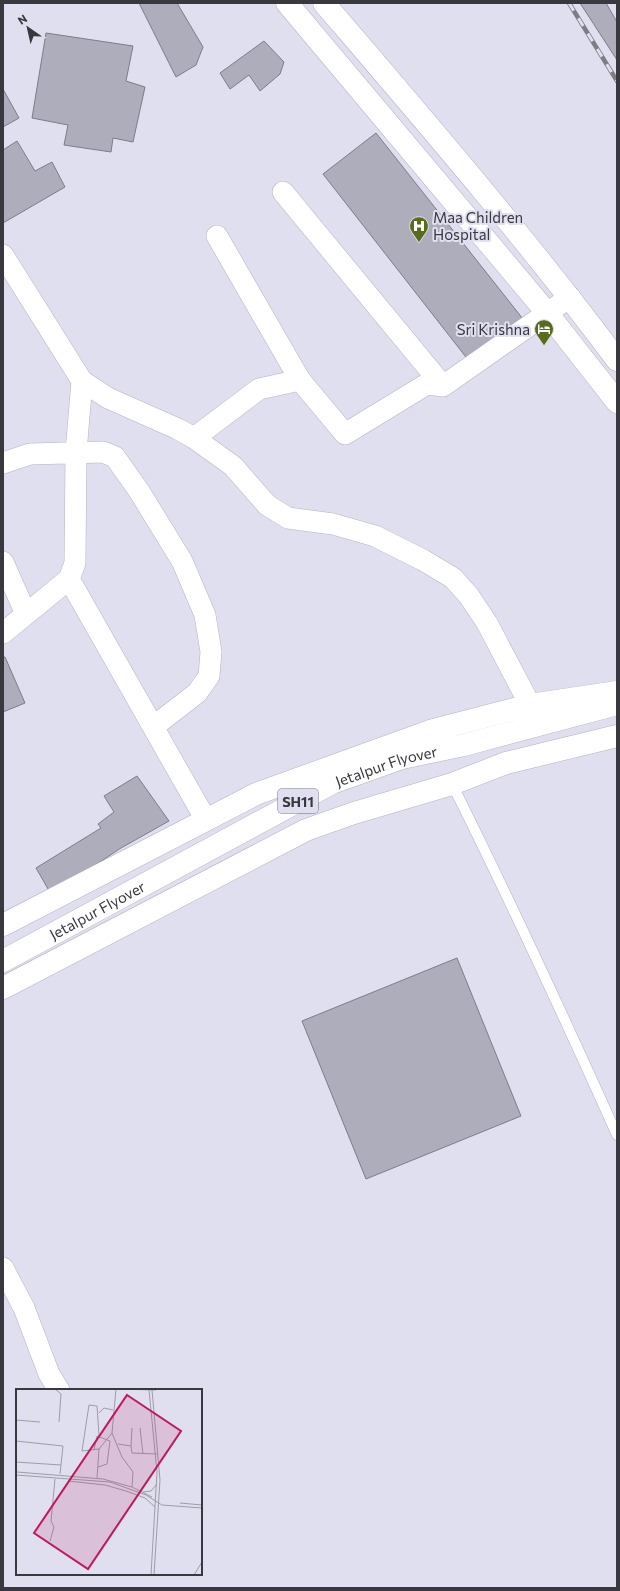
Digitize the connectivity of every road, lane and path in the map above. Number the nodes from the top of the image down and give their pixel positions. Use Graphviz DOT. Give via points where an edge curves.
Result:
graph roads {
  1 [pos="287,3"];
  2 [pos="324,3"];
  3 [pos="358,43"];
  4 [pos="336,62"];
  5 [pos="283,192"];
  6 [pos="216,236"];
  7 [pos="3,256"];
  8 [pos="570,298"];
  9 [pos="548,314"];
  10 [pos="617,360"];
  11 [pos="300,380"];
  12 [pos="82,381"];
  13 [pos="443,386"];
  14 [pos="617,402"];
  15 [pos="194,438"];
  16 [pos="76,452"];
  17 [pos="3,462"];
  18 [pos="3,562"];
  19 [pos="69,579"];
  20 [pos="26,614"];
  21 [pos="3,633"];
  22 [pos="617,692"];
  23 [pos="617,704"];
  24 [pos="530,705"];
  25 [pos="153,727"];
  26 [pos="617,736"];
  27 [pos="452,784"];
  28 [pos="206,820"];
  29 [pos="3,925"];
  30 [pos="3,961"];
  31 [pos="3,988"];
  32 [pos="617,1135"];
  33 [pos="3,1268"];
  34 [pos="58,1389"];
  1 -- 4 [label="main road"];
  2 -- 3 [label="main road"];
  3 -- 4 [label="main road"];
  3 -- 8 [label="main road"];
  4 -- 9 [label="main road"];
  5 -- 13 [label="street"];
  6 -- 11 [label="street"];
  7 -- 12 [label="street"];
  8 -- 9 [label="street"];
  8 -- 10 [label="main road"];
  9 -- 13 [label="street"];
  9 -- 14 [label="main road"];
  11 -- 13 [label="street" via="345,434 426,384"];
  11 -- 15 [label="street" via="259,389"];
  12 -- 15 [label="street" via="108,398"];
  12 -- 16 [label="street"];
  15 -- 24 [label="street" via="233,466 267,505 288,518 333,524 376,536 453,578 470,596 487,623"];
  16 -- 17 [label="street" via="30,454"];
  16 -- 19 [label="street" via="75,563"];
  16 -- 25 [label="street" via="103,452 115,457 182,561 205,615 211,652 209,676 197,693"];
  18 -- 20 [label="street"];
  19 -- 20 [label="street"];
  19 -- 25 [label="street"];
  20 -- 21 [label="street"];
  22 -- 24 [label="main road"];
  23 -- 30 [label="main road, Jetalpur Flyover / SH11" via="464,745 402,758 332,783"];
  24 -- 28 [label="main road" via="430,731 256,794"];
  25 -- 28 [label="street"];
  26 -- 27 [label="main road" via="506,763"];
  27 -- 31 [label="main road" via="306,830"];
  27 -- 32 [label="lane" via="509,898"];
  28 -- 29 [label="main road"];
  33 -- 34 [label="street" via="24,1308 49,1374"];
}
